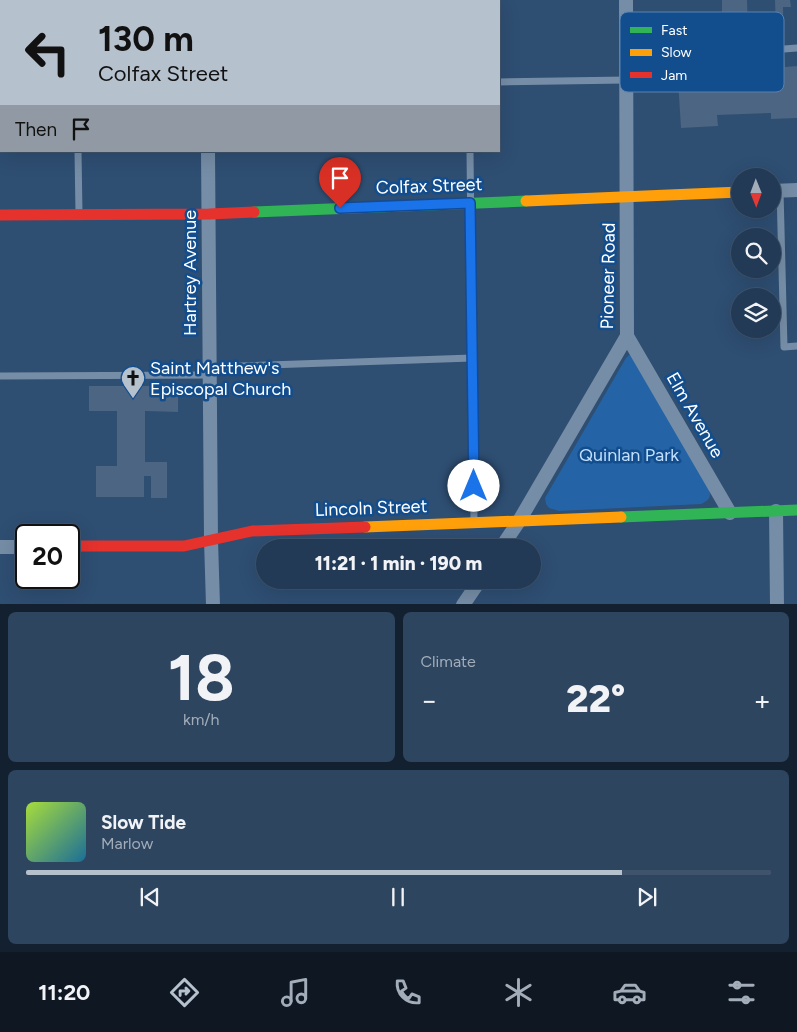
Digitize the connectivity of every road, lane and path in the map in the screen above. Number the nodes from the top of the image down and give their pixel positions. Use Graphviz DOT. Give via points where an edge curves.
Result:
graph roads {
  1 [pos="797,48"];
  2 [pos="784,49"];
  3 [pos="620,80"];
  4 [pos="500,82"];
  5 [pos="626,92"];
  6 [pos="78,152"];
  7 [pos="208,152"];
  8 [pos="470,152"];
  9 [pos="781,190"];
  10 [pos="797,190"];
  11 [pos="731,192"];
  12 [pos="627,196"];
  13 [pos="470,203"];
  14 [pos="209,214"];
  15 [pos="0,215"];
  16 [pos="79,215"];
  17 [pos="777,218"];
  18 [pos="627,336"];
  19 [pos="797,346"];
  20 [pos="472,358"];
  21 [pos="210,371"];
  22 [pos="0,376"];
  23 [pos="797,510"];
  24 [pos="776,511"];
  25 [pos="730,513"];
  26 [pos="519,521"];
  27 [pos="474,522"];
  28 [pos="507,539"];
  29 [pos="211,540"];
  30 [pos="80,546"];
  31 [pos="0,547"];
  32 [pos="15,547"];
  33 [pos="474,589"];
  34 [pos="213,604"];
  35 [pos="464,604"];
  36 [pos="777,604"];
  1 -- 2 [label="lane"];
  3 -- 4 [label="lane"];
  5 -- 12 [label="street, Pioneer Road"];
  6 -- 16 [label="lane"];
  7 -- 14 [label="street, Hartrey Avenue"];
  8 -- 13 [label="lane"];
  9 -- 10 [label="street"];
  11 -- 12 [label="street, Colfax Street"];
  12 -- 13 [label="street, Colfax Street"];
  12 -- 18 [label="street, Pioneer Road"];
  13 -- 14 [label="street, Colfax Street"];
  13 -- 20 [label="lane"];
  14 -- 16 [label="street, Colfax Street"];
  14 -- 21 [label="street, Hartrey Avenue"];
  15 -- 16 [label="street, Colfax Street"];
  17 -- 19 [label="lane" via="784,347"];
  18 -- 25 [label="street, Elm Avenue"];
  18 -- 26 [label="street, Pioneer Road"];
  20 -- 21 [label="lane"];
  20 -- 27 [label="lane"];
  21 -- 22 [label="lane"];
  21 -- 29 [label="street, Hartrey Avenue"];
  23 -- 24 [label="street, Lincoln Street"];
  24 -- 25 [label="street, Lincoln Street"];
  24 -- 36 [label="street"];
  25 -- 26 [label="street, Lincoln Street"];
  26 -- 27 [label="street, Lincoln Street"];
  26 -- 28 [label="street, Pioneer Road"];
  27 -- 29 [label="street, Lincoln Street" via="252,531"];
  29 -- 30 [label="street, Lincoln Street" via="184,546"];
  29 -- 34 [label="street, Hartrey Avenue"];
  31 -- 32 [label="street"];
  33 -- 35 [label="street"];
}
